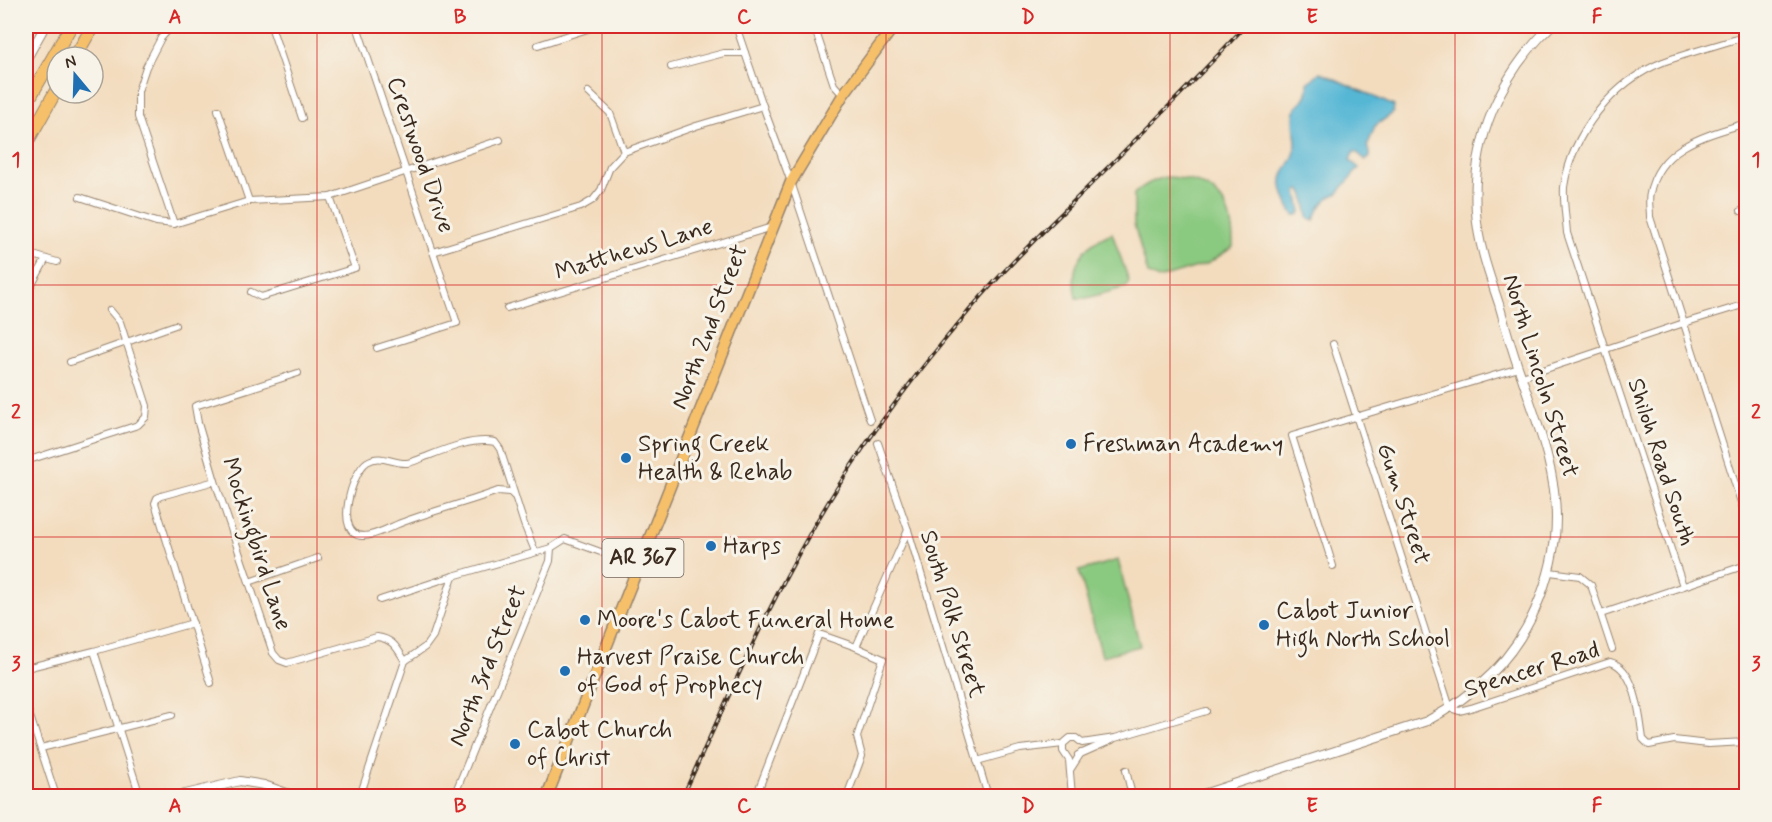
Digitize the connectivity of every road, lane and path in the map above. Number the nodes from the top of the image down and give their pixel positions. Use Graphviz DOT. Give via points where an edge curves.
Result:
graph roads {
  1 [pos="45,26"];
  2 [pos="71,26"];
  3 [pos="93,26"];
  4 [pos="172,26"];
  5 [pos="272,26"];
  6 [pos="357,26"];
  7 [pos="597,26"];
  8 [pos="736,26"];
  9 [pos="814,26"];
  10 [pos="894,26"];
  11 [pos="1551,26"];
  12 [pos="1743,26"];
  13 [pos="1746,36"];
  14 [pos="82,45"];
  15 [pos="538,45"];
  16 [pos="745,53"];
  17 [pos="26,60"];
  18 [pos="671,67"];
  19 [pos="588,92"];
  20 [pos="843,95"];
  21 [pos="26,104"];
  22 [pos="48,105"];
  23 [pos="763,106"];
  24 [pos="218,110"];
  25 [pos="302,118"];
  26 [pos="1746,123"];
  27 [pos="500,140"];
  28 [pos="26,144"];
  29 [pos="624,152"];
  30 [pos="406,172"];
  31 [pos="791,182"];
  32 [pos="80,197"];
  33 [pos="330,197"];
  34 [pos="249,201"];
  35 [pos="174,224"];
  36 [pos="772,227"];
  37 [pos="433,252"];
  38 [pos="26,253"];
  39 [pos="46,259"];
  40 [pos="57,262"];
  41 [pos="251,292"];
  42 [pos="26,295"];
  43 [pos="1746,304"];
  44 [pos="507,308"];
  45 [pos="110,310"];
  46 [pos="1684,323"];
  47 [pos="175,325"];
  48 [pos="126,342"];
  49 [pos="1333,344"];
  50 [pos="377,348"];
  51 [pos="1604,350"];
  52 [pos="70,362"];
  53 [pos="1519,368"];
  54 [pos="298,373"];
  55 [pos="1522,377"];
  56 [pos="1356,417"];
  57 [pos="870,420"];
  58 [pos="878,443"];
  59 [pos="26,461"];
  60 [pos="508,476"];
  61 [pos="215,481"];
  62 [pos="498,491"];
  63 [pos="515,497"];
  64 [pos="1746,518"];
  65 [pos="908,530"];
  66 [pos="551,548"];
  67 [pos="535,551"];
  68 [pos="318,558"];
  69 [pos="1746,565"];
  70 [pos="1333,566"];
  71 [pos="639,567"];
  72 [pos="1550,572"];
  73 [pos="453,576"];
  74 [pos="249,582"];
  75 [pos="1683,586"];
  76 [pos="380,600"];
  77 [pos="1601,614"];
  78 [pos="193,623"];
  79 [pos="856,647"];
  80 [pos="1612,649"];
  81 [pos="94,651"];
  82 [pos="405,661"];
  83 [pos="26,668"];
  84 [pos="211,683"];
  85 [pos="26,704"];
  86 [pos="1450,708"];
  87 [pos="1206,711"];
  88 [pos="172,715"];
  89 [pos="119,728"];
  90 [pos="1116,738"];
  91 [pos="1746,742"];
  92 [pos="1082,743"];
  93 [pos="41,748"];
  94 [pos="1063,748"];
  95 [pos="1078,756"];
  96 [pos="1068,757"];
  97 [pos="977,761"];
  98 [pos="1125,770"];
  99 [pos="1070,771"];
  100 [pos="56,796"];
  101 [pos="140,796"];
  102 [pos="177,796"];
  103 [pos="295,796"];
  104 [pos="360,796"];
  105 [pos="454,796"];
  106 [pos="547,796"];
  107 [pos="756,796"];
  108 [pos="847,796"];
  109 [pos="988,796"];
  110 [pos="1072,796"];
  111 [pos="1132,796"];
  112 [pos="1197,796"];
  1 -- 17 [label="street"];
  2 -- 21 [label="highway"];
  3 -- 14 [label="highway"];
  4 -- 35 [label="street" via="146,67 138,91 138,117"];
  5 -- 25 [label="street"];
  6 -- 30 [label="street, Crestwood Drive"];
  7 -- 15 [label="street"];
  8 -- 16 [label="street"];
  9 -- 20 [label="street" via="834,85"];
  10 -- 20 [label="main road, North 2nd Street / AR 367"];
  11 -- 53 [label="street, North Lincoln Street" via="1501,88 1484,132 1477,173 1476,214 1483,254"];
  12 -- 13 [label="street"];
  13 -- 51 [label="street, Shiloh Road South" via="1662,62 1635,76 1611,96 1590,122 1575,151 1564,188 1568,233"];
  16 -- 18 [label="street" via="724,53"];
  16 -- 23 [label="street"];
  19 -- 29 [label="street" via="610,112"];
  20 -- 31 [label="main road, North 2nd Street / AR 367"];
  22 -- 28 [label="highway"];
  23 -- 29 [label="street"];
  23 -- 31 [label="street"];
  24 -- 34 [label="street"];
  26 -- 46 [label="street" via="1696,139 1676,151 1660,167 1650,194 1650,217"];
  27 -- 30 [label="street"];
  29 -- 37 [label="street, Crestwood Drive" via="610,167 601,190 581,207"];
  30 -- 33 [label="street"];
  30 -- 37 [label="street, Crestwood Drive"];
  31 -- 36 [label="main road, North 2nd Street / AR 367"];
  31 -- 57 [label="street"];
  32 -- 35 [label="street" via="156,222"];
  33 -- 34 [label="street"];
  33 -- 41 [label="street" via="355,268 261,297"];
  34 -- 35 [label="street"];
  36 -- 44 [label="street, Matthews Lane"];
  36 -- 71 [label="main road, North 2nd Street / AR 367"];
  37 -- 50 [label="street" via="457,323"];
  38 -- 39 [label="street"];
  39 -- 40 [label="street"];
  39 -- 42 [label="street"];
  43 -- 46 [label="street"];
  45 -- 48 [label="street" via="120,322"];
  46 -- 51 [label="street"];
  46 -- 64 [label="street"];
  47 -- 48 [label="street"];
  48 -- 52 [label="street"];
  48 -- 59 [label="street" via="147,406 146,417 138,425"];
  49 -- 56 [label="street, Gum Street"];
  51 -- 55 [label="street"];
  51 -- 75 [label="street, Shiloh Road South"];
  53 -- 55 [label="street, North Lincoln Street"];
  53 -- 56 [label="street"];
  54 -- 61 [label="street, Mockingbird Lane" via="195,406"];
  55 -- 72 [label="street, North Lincoln Street" via="1549,462 1555,499"];
  56 -- 70 [label="street" via="1292,436"];
  56 -- 86 [label="street, Gum Street"];
  58 -- 65 [label="street, South Polk Street"];
  60 -- 62 [label="street"];
  60 -- 62 [label="street" via="495,442 450,448 408,463 374,459 364,464 358,474 346,510 355,533 370,535"];
  60 -- 63 [label="street"];
  61 -- 74 [label="street, Mockingbird Lane"];
  61 -- 78 [label="street" via="154,496"];
  62 -- 63 [label="street" via="510,492"];
  63 -- 67 [label="street"];
  65 -- 79 [label="street"];
  65 -- 97 [label="street, South Polk Street"];
  66 -- 67 [label="street"];
  66 -- 71 [label="street" via="565,539 573,540"];
  66 -- 105 [label="street, North 3rd Street" via="550,561"];
  67 -- 73 [label="street"];
  68 -- 74 [label="street"];
  69 -- 75 [label="street"];
  71 -- 106 [label="main road, North 2nd Street / AR 367"];
  72 -- 77 [label="street" via="1586,580"];
  72 -- 86 [label="street, North Lincoln Street" via="1531,618 1511,652 1490,676"];
  73 -- 76 [label="street"];
  73 -- 82 [label="street" via="433,636"];
  74 -- 82 [label="street, Mockingbird Lane" via="273,653 279,660 287,663 378,637 396,646"];
  75 -- 77 [label="street"];
  77 -- 80 [label="street"];
  78 -- 81 [label="street"];
  78 -- 84 [label="street"];
  79 -- 107 [label="street" via="819,634"];
  79 -- 108 [label="street" via="883,659 856,737 862,756"];
  81 -- 83 [label="street"];
  81 -- 89 [label="street"];
  82 -- 104 [label="street"];
  85 -- 93 [label="street"];
  86 -- 91 [label="street, Spencer Road" via="1471,708 1610,662 1628,680 1640,711 1642,739 1648,745 1674,740 1708,744"];
  86 -- 112 [label="street, North Lincoln Street" via="1400,731"];
  87 -- 90 [label="street"];
  88 -- 89 [label="street"];
  89 -- 93 [label="street"];
  89 -- 101 [label="street"];
  90 -- 92 [label="street"];
  90 -- 95 [label="street"];
  92 -- 94 [label="street" via="1073,737"];
  92 -- 95 [label="street"];
  93 -- 100 [label="street"];
  94 -- 96 [label="street"];
  94 -- 97 [label="street" via="1020,749"];
  95 -- 96 [label="street"];
  95 -- 99 [label="street"];
  96 -- 99 [label="street"];
  97 -- 109 [label="street, South Polk Street"];
  98 -- 111 [label="street"];
  99 -- 110 [label="street"];
  102 -- 103 [label="street" via="240,781"];
}
